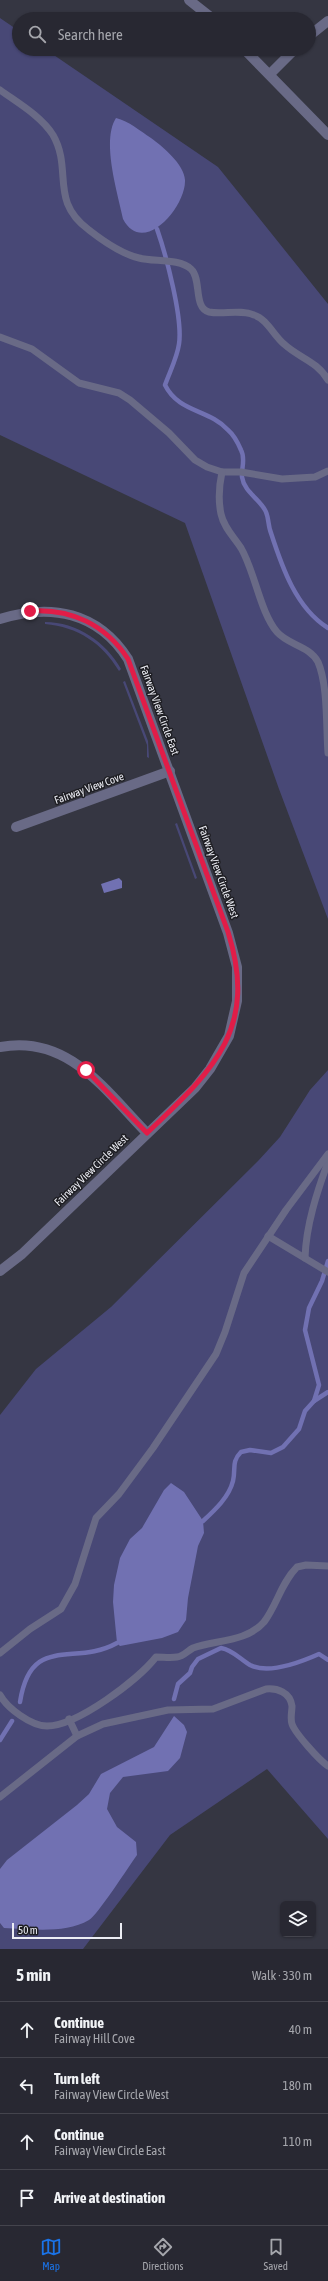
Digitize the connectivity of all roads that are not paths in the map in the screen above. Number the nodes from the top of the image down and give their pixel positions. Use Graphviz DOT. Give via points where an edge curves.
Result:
graph roads {
  1 [pos="189,0"];
  2 [pos="204,12"];
  3 [pos="328,21"];
  4 [pos="316,30"];
  5 [pos="251,56"];
  6 [pos="288,56"];
  7 [pos="270,74"];
  8 [pos="0,90"];
  9 [pos="328,135"];
  10 [pos="0,337"];
  11 [pos="328,380"];
  12 [pos="222,472"];
  13 [pos="327,472"];
  14 [pos="0,619"];
  15 [pos="328,753"];
  16 [pos="170,771"];
  17 [pos="16,827"];
  18 [pos="0,1047"];
  19 [pos="147,1133"];
  20 [pos="328,1154"];
  21 [pos="328,1162"];
  22 [pos="268,1236"];
  23 [pos="305,1258"];
  24 [pos="0,1271"];
  25 [pos="328,1272"];
  26 [pos="328,1566"];
  27 [pos="0,1653"];
  28 [pos="0,1694"];
  29 [pos="69,1719"];
  30 [pos="77,1736"];
  31 [pos="328,1766"];
  32 [pos="0,1797"];
  1 -- 2 [label="street"];
  3 -- 4 [label="street"];
  5 -- 7 [label="street"];
  6 -- 7 [label="street"];
  7 -- 9 [label="street"];
  8 -- 11 [label="lane" via="37,117 52,134 59,150 67,207 89,231 127,254 189,267 195,275 200,304 204,309 209,312 226,311 256,315 284,344 318,366"];
  10 -- 12 [label="lane" via="32,349 79,384 119,393 169,433 195,460"];
  12 -- 13 [label="lane" via="241,472 282,479 315,477"];
  12 -- 15 [label="lane" via="219,504 222,519 244,554 269,619 277,632 311,654 320,667 328,715"];
  14 -- 16 [label="street, Fairway View Circle East" via="30,611 58,612 81,618 108,635 122,650 134,670"];
  16 -- 17 [label="street, Fairway View Cove"];
  16 -- 19 [label="street, Fairway View Circle West" via="228,932 237,964 238,989 229,1036 210,1069 195,1088"];
  18 -- 19 [label="street" via="32,1045 67,1057 92,1075"];
  19 -- 24 [label="street, Fairway View Circle West" via="22,1254"];
  20 -- 22 [label="lane" via="316,1167"];
  21 -- 23 [label="lane" via="305,1243"];
  22 -- 23 [label="lane"];
  22 -- 27 [label="lane" via="244,1273 216,1354 153,1448 119,1494 96,1518 74,1584 61,1609"];
  23 -- 25 [label="lane"];
  26 -- 29 [label="lane" via="297,1567 280,1591 269,1614 255,1629 232,1639 191,1649 183,1656 156,1658 99,1706"];
  28 -- 29 [label="lane" via="12,1710 41,1725 47,1726"];
  29 -- 30 [label="lane"];
  30 -- 31 [label="lane" via="103,1724 168,1710 213,1709 261,1690 275,1688 281,1690 290,1701 292,1725 319,1760"];
  30 -- 32 [label="lane"];
}
